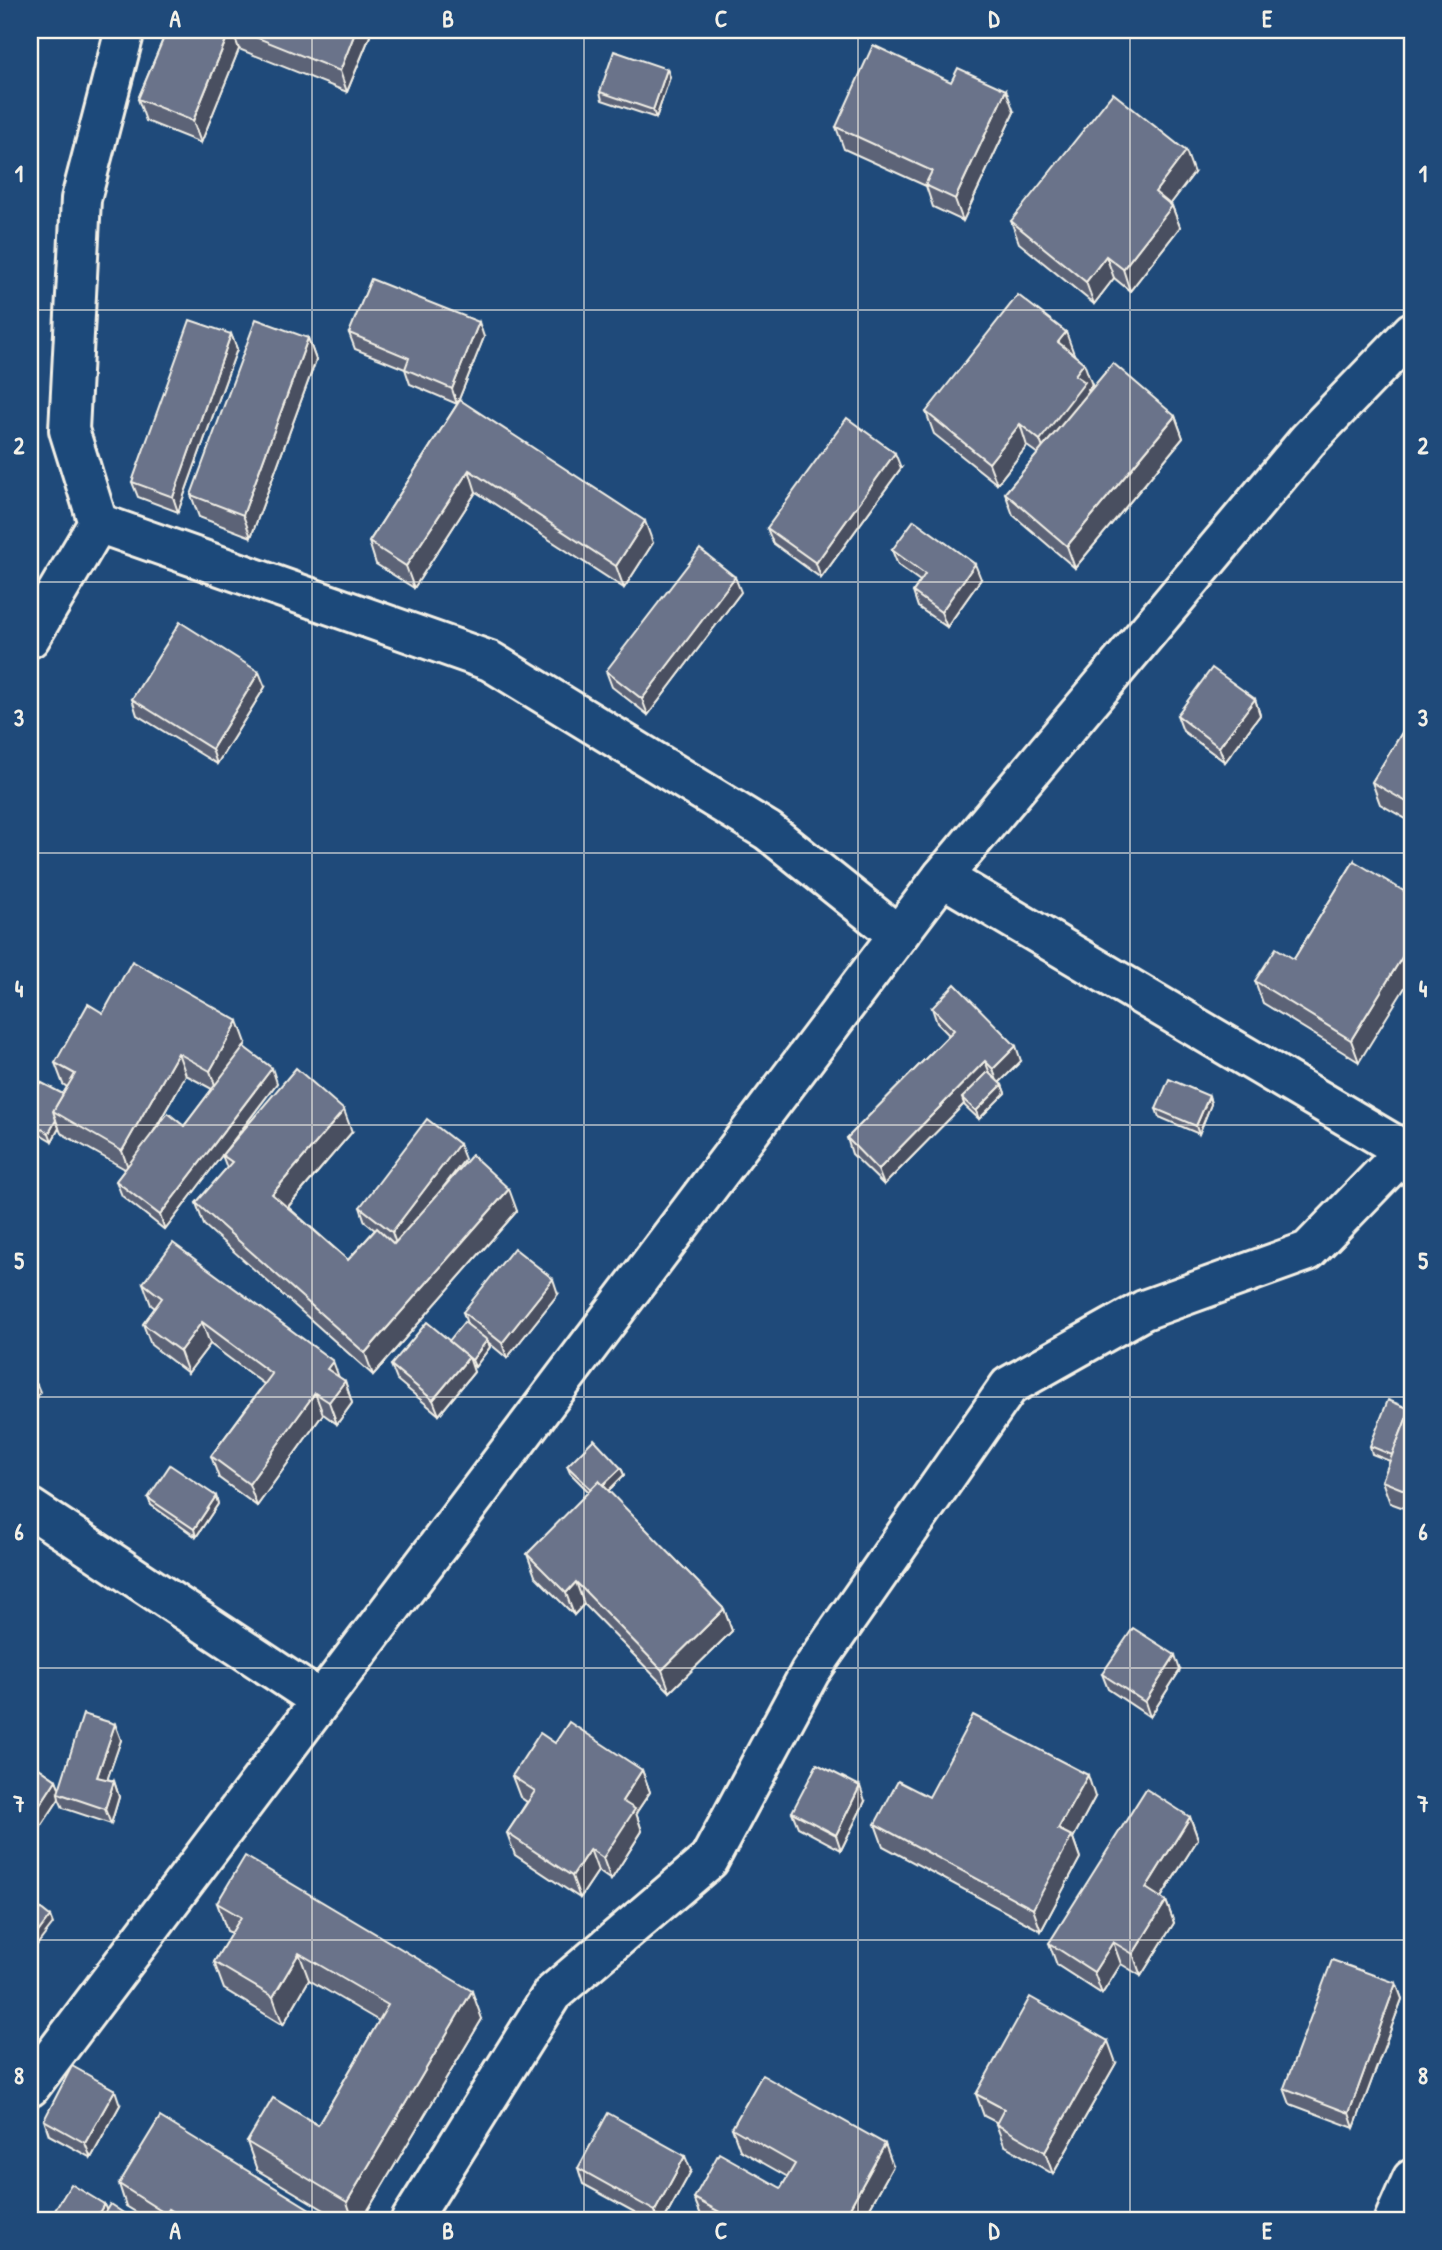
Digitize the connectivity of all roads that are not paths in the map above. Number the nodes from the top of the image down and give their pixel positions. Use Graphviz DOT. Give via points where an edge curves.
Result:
graph roads {
  1 [pos="125,30"];
  2 [pos="1412,332"];
  3 [pos="98,523"];
  4 [pos="30,638"];
  5 [pos="942,877"];
  6 [pos="898,935"];
  7 [pos="1409,1153"];
  8 [pos="30,1508"];
  9 [pos="320,1700"];
  10 [pos="30,2087"];
  11 [pos="1412,2179"];
  12 [pos="411,2220"];
  13 [pos="1394,2220"];
  1 -- 3 [label="street" via="81,200 69,430"];
  2 -- 5 [label="street" via="1308,440"];
  3 -- 4 [label="street"];
  3 -- 6 [label="street" via="490,661 768,831"];
  5 -- 6 [label="street"];
  5 -- 7 [label="street"];
  6 -- 9 [label="street"];
  7 -- 12 [label="street" via="1308,1251 1144,1311 1009,1386 810,1672 709,1860 552,1994"];
  8 -- 9 [label="street"];
  9 -- 10 [label="street"];
  11 -- 13 [label="street"];
}
